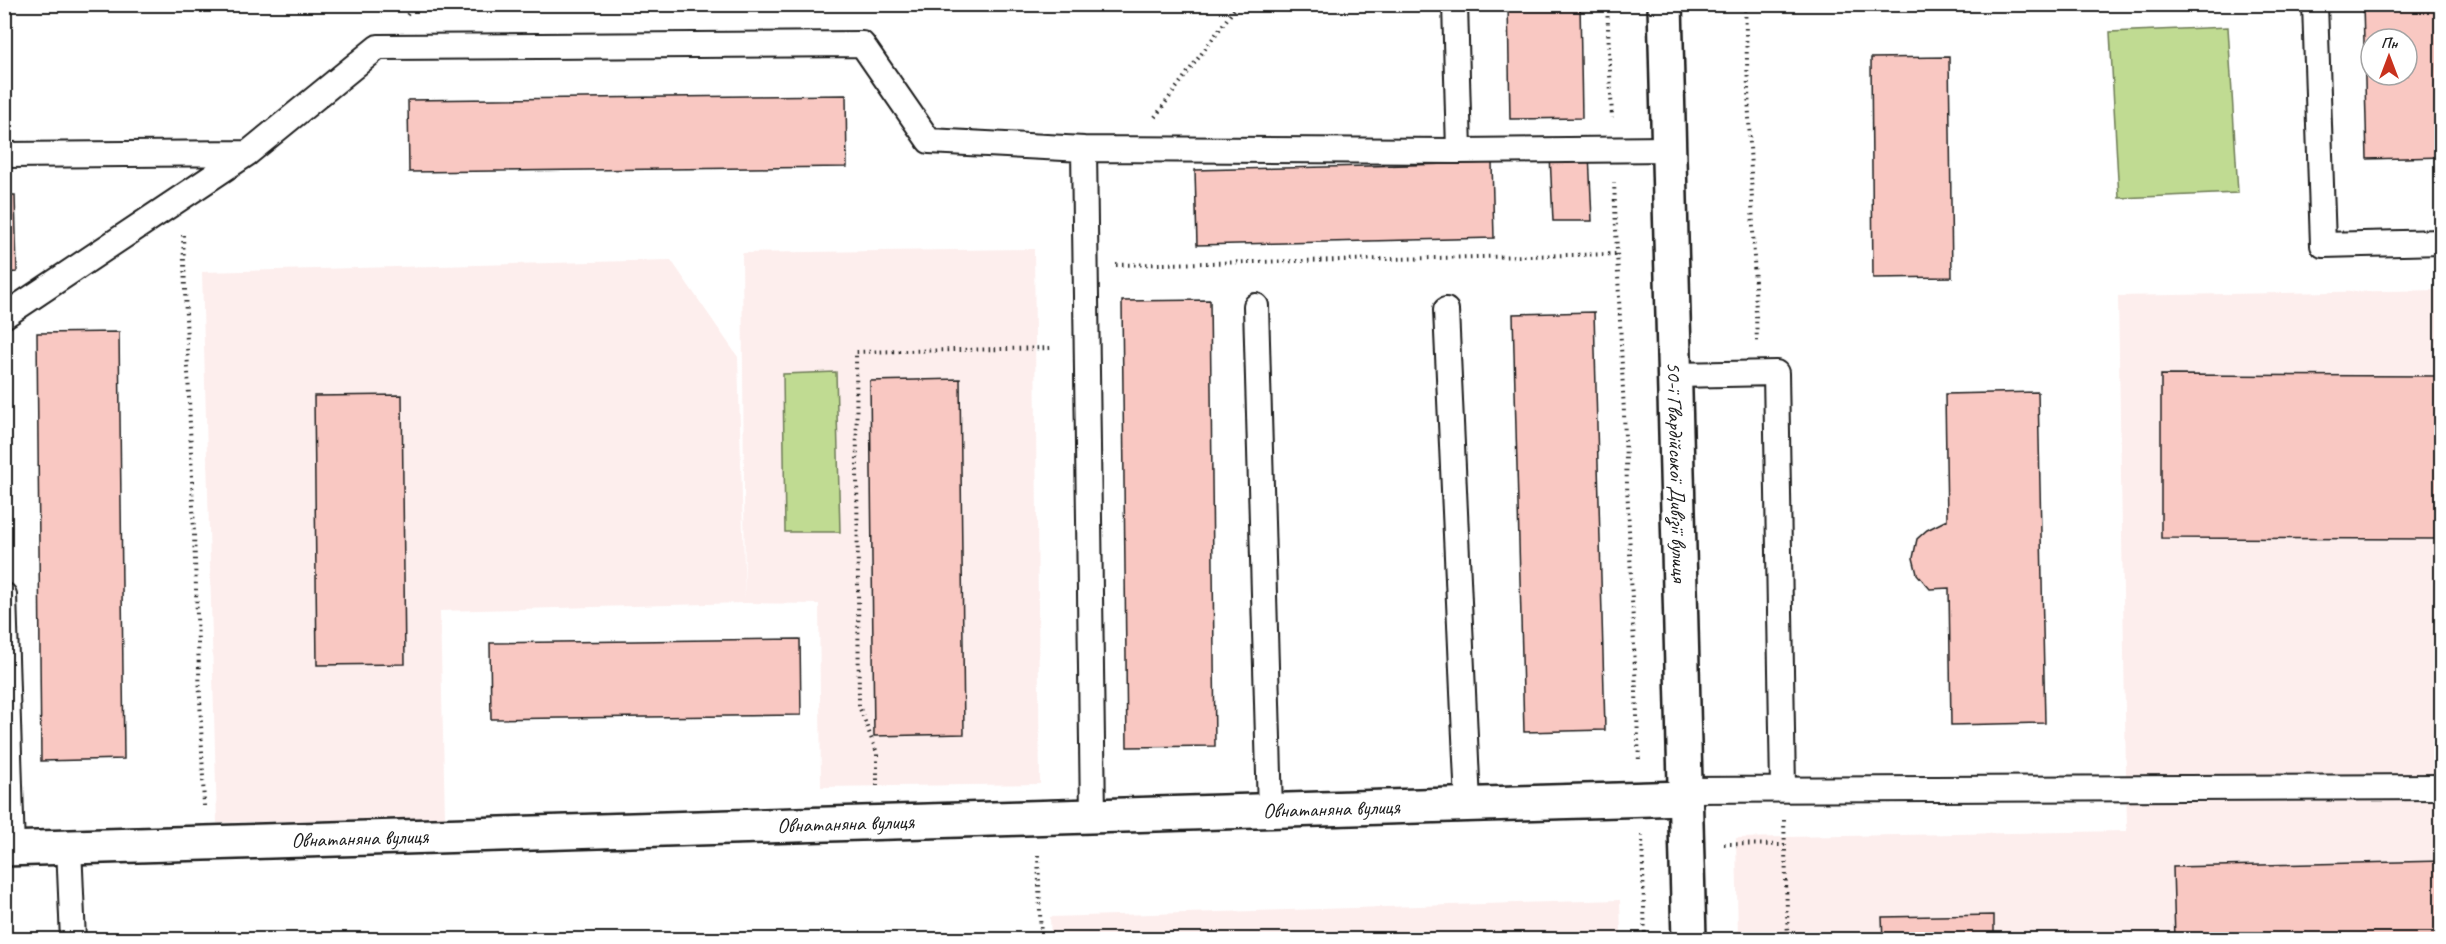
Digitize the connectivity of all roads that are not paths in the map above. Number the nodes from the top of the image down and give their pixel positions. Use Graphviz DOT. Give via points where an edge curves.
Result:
graph roads {
  1 [pos="1455,4"];
  2 [pos="1665,4"];
  3 [pos="2315,4"];
  4 [pos="1084,149"];
  5 [pos="1669,149"];
  6 [pos="1459,151"];
  7 [pos="248,153"];
  8 [pos="4,155"];
  9 [pos="2442,242"];
  10 [pos="1256,306"];
  11 [pos="1446,310"];
  12 [pos="4,315"];
  13 [pos="1675,375"];
  14 [pos="4,595"];
  15 [pos="2442,787"];
  16 [pos="1783,789"];
  17 [pos="1685,794"];
  18 [pos="1468,804"];
  19 [pos="1270,811"];
  20 [pos="1093,816"];
  21 [pos="69,847"];
  22 [pos="8,849"];
  23 [pos="73,939"];
  24 [pos="1689,939"];
  1 -- 6 [label="lane"];
  2 -- 5 [label="street, 50-ї Гвардійської Дивізії вулиця"];
  3 -- 9 [label="lane" via="2323,245"];
  4 -- 6 [label="lane"];
  4 -- 7 [label="lane" via="929,141 862,44 838,44 378,47"];
  4 -- 20 [label="lane"];
  5 -- 6 [label="lane"];
  5 -- 13 [label="street, 50-ї Гвардійської Дивізії вулиця"];
  7 -- 8 [label="lane"];
  7 -- 12 [label="lane"];
  10 -- 19 [label="lane"];
  11 -- 18 [label="lane"];
  13 -- 16 [label="lane" via="1776,373"];
  13 -- 17 [label="street, 50-ї Гвардійської Дивізії вулиця"];
  14 -- 22 [label="lane"];
  15 -- 16 [label="lane"];
  16 -- 17 [label="lane"];
  17 -- 18 [label="street, Овнатаняна вулиця"];
  17 -- 24 [label="street, 50-ї Гвардійської Дивізії вулиця"];
  18 -- 19 [label="street, Овнатаняна вулиця"];
  19 -- 20 [label="street, Овнатаняна вулиця"];
  20 -- 21 [label="street, Овнатаняна вулиця"];
  21 -- 22 [label="street, Овнатаняна вулиця"];
  21 -- 23 [label="lane"];
}
